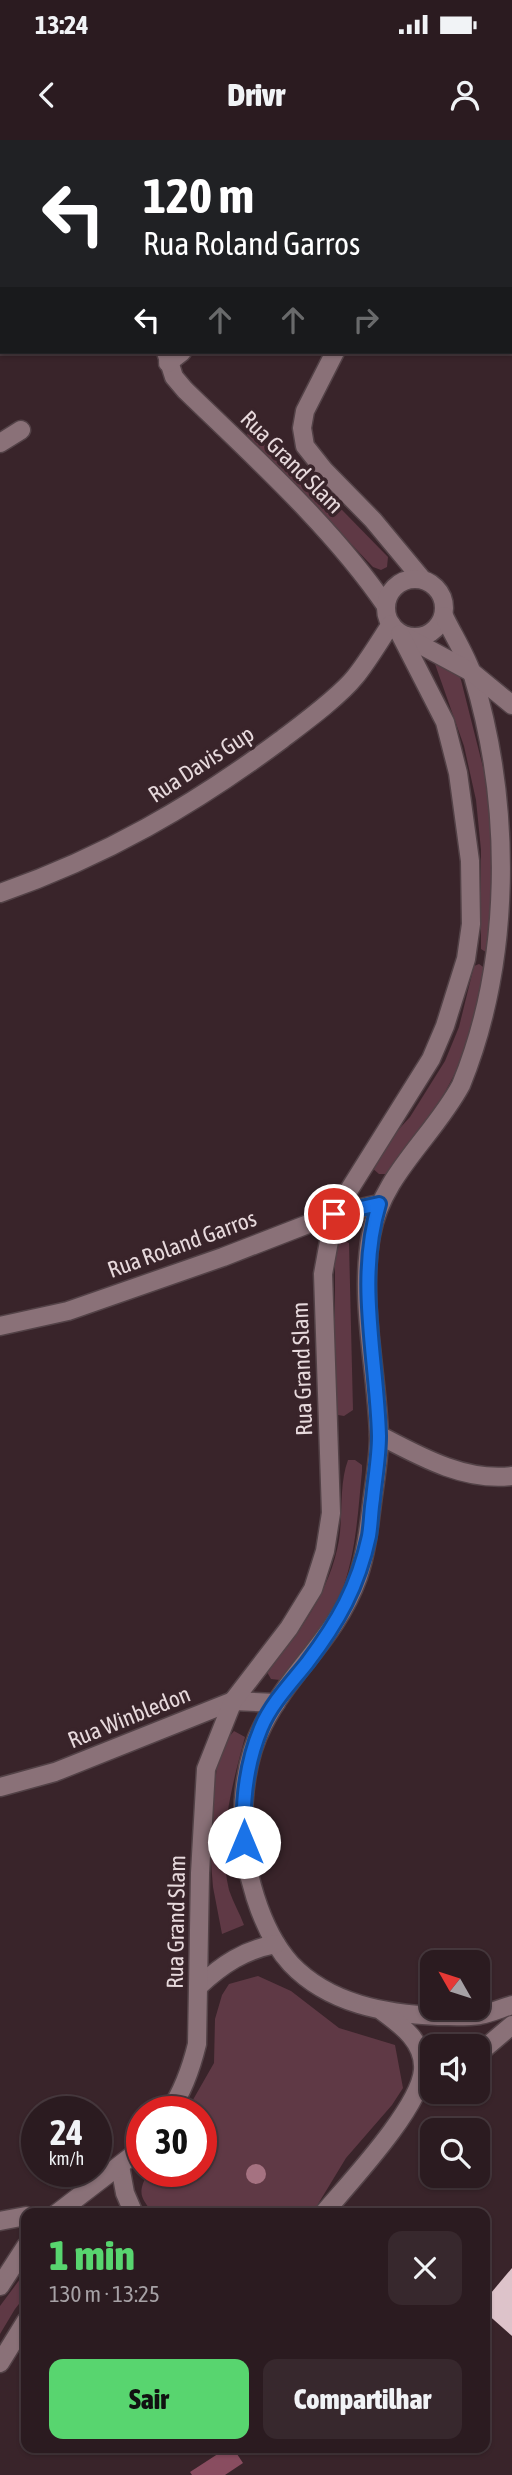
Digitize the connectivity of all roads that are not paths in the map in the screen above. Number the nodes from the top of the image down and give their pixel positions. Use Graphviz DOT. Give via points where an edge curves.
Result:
graph roads {
  1 [pos="334,354"];
  2 [pos="172,355"];
  3 [pos="21,430"];
  4 [pos="0,443"];
  5 [pos="422,579"];
  6 [pos="386,606"];
  7 [pos="444,616"];
  8 [pos="395,629"];
  9 [pos="472,673"];
  10 [pos="512,705"];
  11 [pos="0,893"];
  12 [pos="379,1204"];
  13 [pos="334,1214"];
  14 [pos="0,1326"];
  15 [pos="379,1435"];
  16 [pos="512,1476"];
  17 [pos="233,1701"];
  18 [pos="276,1703"];
  19 [pos="0,1787"];
  20 [pos="276,1944"];
  21 [pos="199,1986"];
  22 [pos="512,2005"];
  23 [pos="380,2010"];
  24 [pos="512,2025"];
  25 [pos="490,2044"];
  26 [pos="179,2096"];
  27 [pos="420,2097"];
  28 [pos="411,2103"];
  29 [pos="126,2161"];
  30 [pos="120,2166"];
  31 [pos="63,2208"];
  32 [pos="131,2208"];
  33 [pos="328,2208"];
  34 [pos="21,2217"];
  35 [pos="0,2221"];
  36 [pos="21,2254"];
  37 [pos="1,2284"];
  38 [pos="21,2329"];
  39 [pos="0,2364"];
  1 -- 5 [label="street, Rua Grand Slam" via="305,411 305,446"];
  2 -- 6 [label="street, Rua Grand Slam" via="174,377 185,390 349,556"];
  3 -- 4 [label="street"];
  5 -- 6 [label="street" via="402,582"];
  5 -- 7 [label="street" via="443,597"];
  6 -- 8 [label="street"];
  7 -- 8 [label="street" via="426,636 408,637"];
  7 -- 9 [label="street"];
  8 -- 9 [label="street"];
  8 -- 11 [label="street, Rua Davis Gup" via="354,679 236,774 127,838"];
  8 -- 13 [label="street, Rua Grand Slam" via="445,722 458,773 470,861 471,924 466,959 431,1059"];
  9 -- 10 [label="street"];
  9 -- 12 [label="street" via="498,765 506,815 508,903 501,968 475,1057 445,1112"];
  12 -- 13 [label="street, Rua Roland Garros"];
  12 -- 15 [label="street" via="368,1270"];
  13 -- 14 [label="street, Rua Roland Garros" via="68,1311"];
  13 -- 17 [label="street, Rua Grand Slam" via="323,1274 331,1513 325,1551 313,1589"];
  15 -- 16 [label="street" via="460,1471"];
  15 -- 18 [label="street" via="369,1534 359,1574 337,1622"];
  17 -- 18 [label="street, Rua Winbledon"];
  17 -- 19 [label="street, Rua Winbledon" via="55,1772"];
  17 -- 21 [label="street, Rua Grand Slam" via="206,1769"];
  18 -- 20 [label="street" via="261,1727 250,1764 243,1819 246,1864"];
  20 -- 21 [label="street" via="235,1957"];
  20 -- 23 [label="street" via="313,1981 353,2003"];
  21 -- 26 [label="street, Rua Grand Slam" via="197,2044"];
  22 -- 23 [label="street" via="479,2015 453,2016"];
  23 -- 28 [label="street" via="405,2028 421,2056 423,2070"];
  24 -- 25 [label="street"];
  27 -- 28 [label="street"];
  28 -- 33 [label="street"];
  29 -- 30 [label="street"];
  30 -- 31 [label="street"];
  30 -- 32 [label="street"];
  34 -- 35 [label="street"];
  36 -- 37 [label="street"];
  38 -- 39 [label="street"];
}
